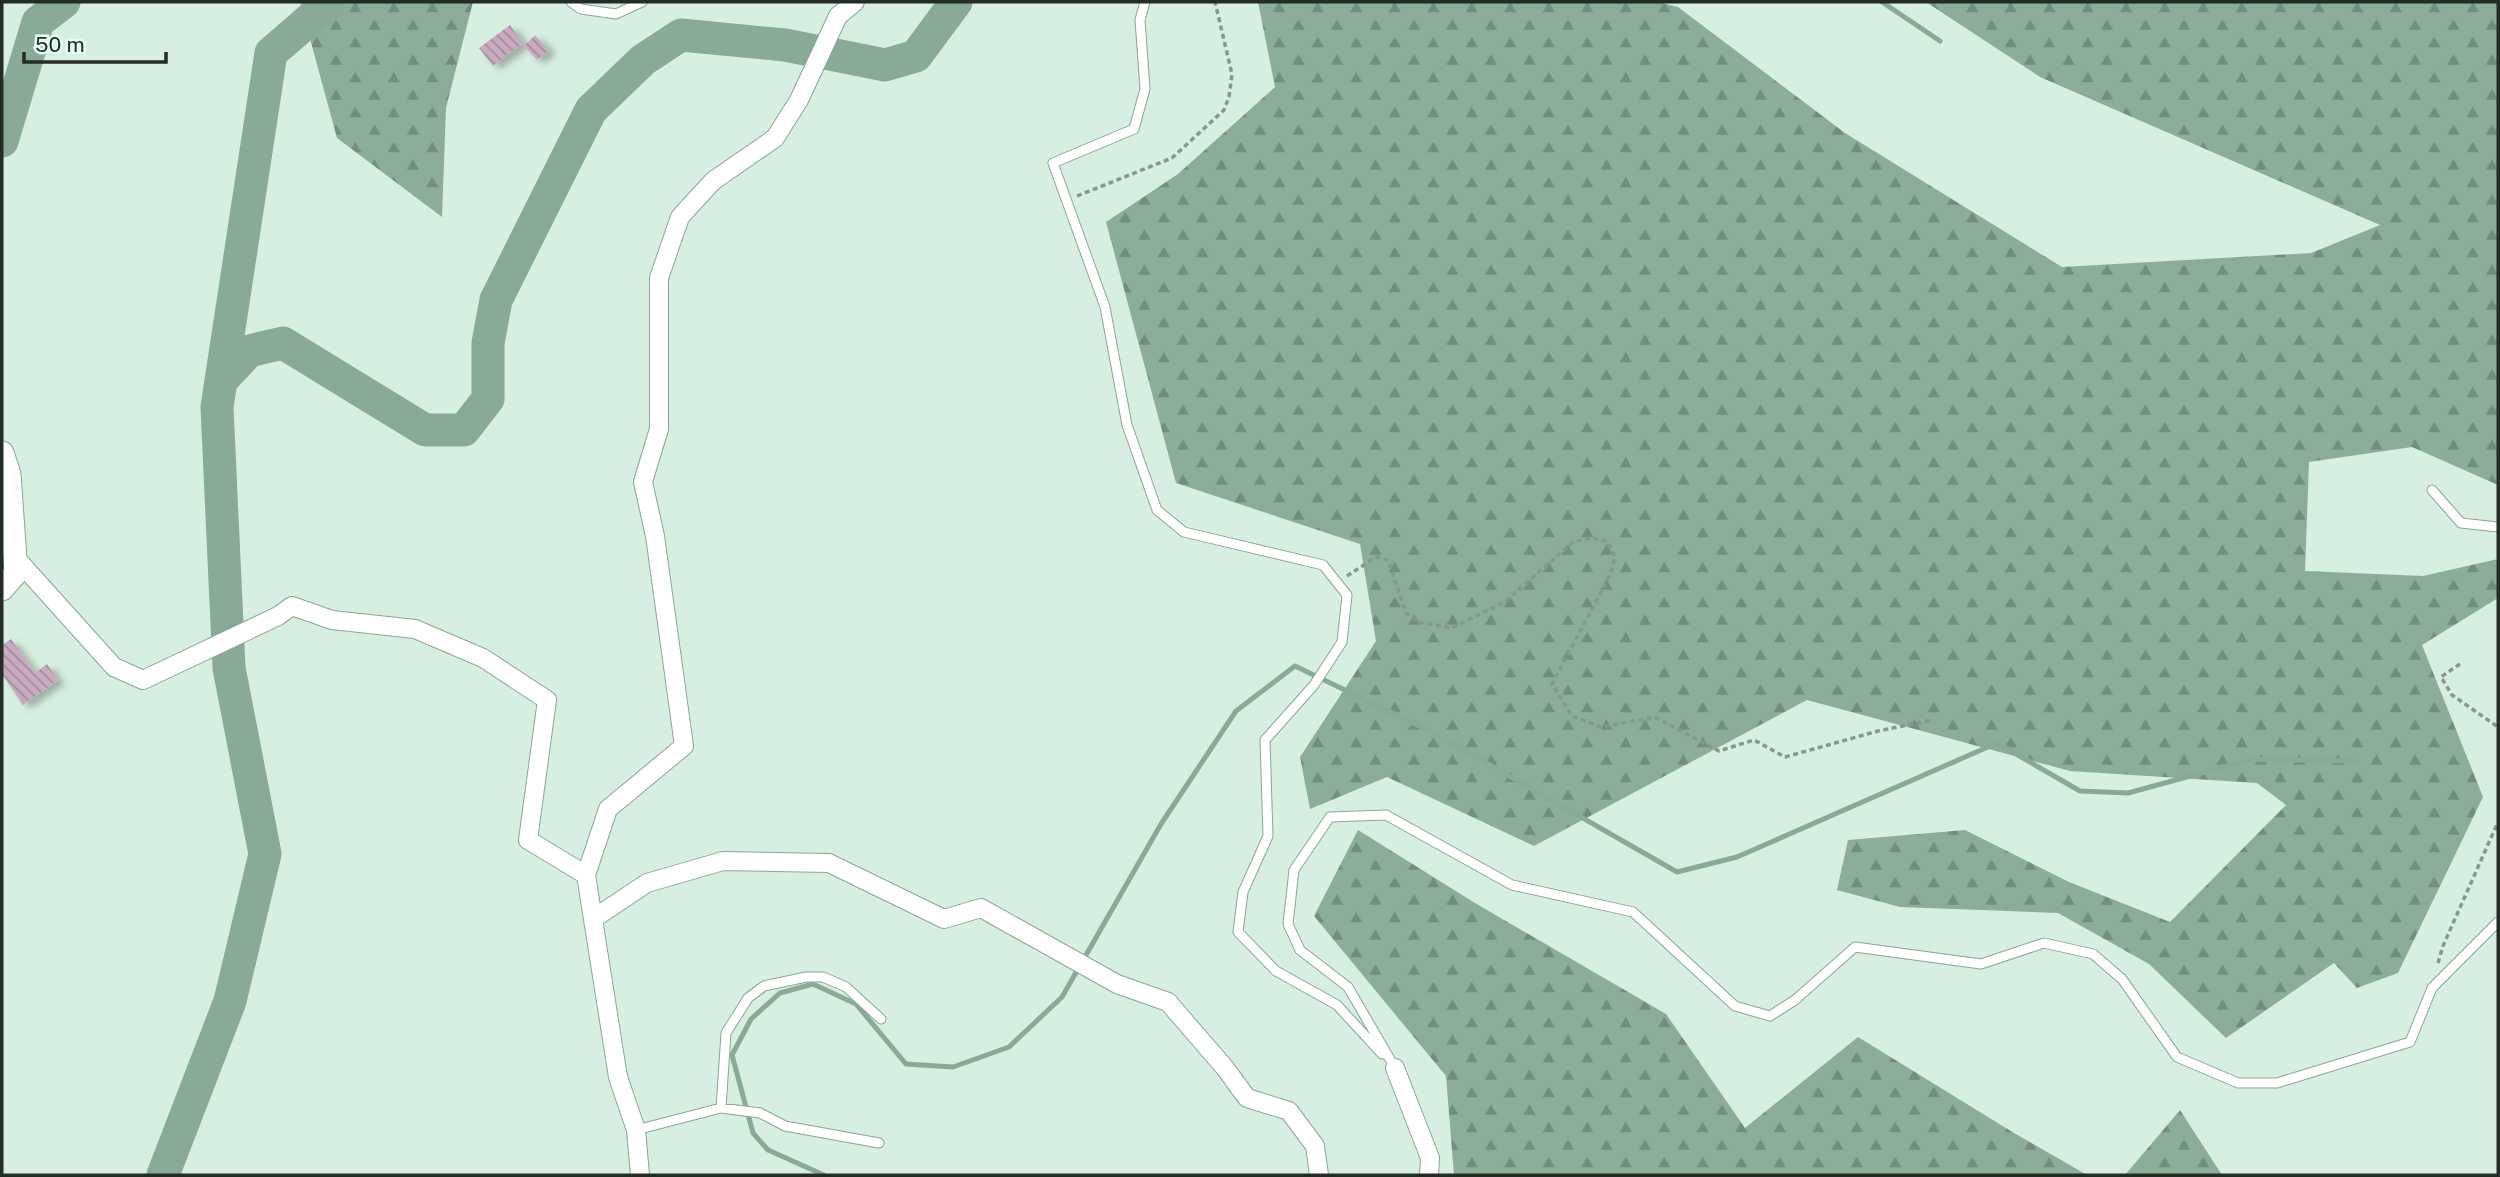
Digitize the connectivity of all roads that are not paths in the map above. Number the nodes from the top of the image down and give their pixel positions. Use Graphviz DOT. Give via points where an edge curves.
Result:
graph roads {
  1 [pos="571,2"];
  2 [pos="642,2"];
  3 [pos="855,2"];
  4 [pos="1145,2"];
  5 [pos="2,453"];
  6 [pos="2432,490"];
  7 [pos="2498,527"];
  8 [pos="15,557"];
  9 [pos="2,589"];
  10 [pos="586,874"];
  11 [pos="593,919"];
  12 [pos="2498,922"];
  13 [pos="881,1019"];
  14 [pos="1395,1068"];
  15 [pos="721,1108"];
  16 [pos="636,1130"];
  17 [pos="879,1143"];
  18 [pos="640,1175"];
  19 [pos="1319,1175"];
  20 [pos="1429,1175"];
  1 -- 2 [label="lane" via="580,9 616,13"];
  3 -- 10 [label="street" via="838,16 799,100 775,138 713,181 680,217 659,278 659,429 643,482 655,536 684,746 608,809"];
  4 -- 14 [label="lane" via="1140,20 1145,89 1133,129 1052,163 1105,307 1127,425 1157,510 1184,532 1323,565 1347,595 1342,642 1314,685 1265,740 1268,836 1243,892 1238,932 1276,971 1337,1005"];
  5 -- 8 [label="street" via="9,474"];
  6 -- 7 [label="lane" via="2461,523"];
  8 -- 9 [label="street" via="16,573"];
  8 -- 10 [label="street" via="114,667 143,680 292,606 332,620 415,629 483,658 547,700 528,840"];
  10 -- 11 [label="street"];
  11 -- 16 [label="street" via="618,1077"];
  11 -- 19 [label="street" via="648,883 723,861 829,863 944,919 981,908 1117,984 1168,1002 1247,1098 1289,1111 1315,1146"];
  12 -- 14 [label="lane" via="2432,988 2410,1042 2277,1083 2238,1083 2177,1057 2122,979 2093,954 2044,943 1981,964 1855,947 1770,1017 1735,1006 1633,912 1511,885 1386,815 1330,817 1293,870 1288,924 1300,950 1348,987"];
  13 -- 15 [label="lane" via="846,987 823,977 764,986 748,998 726,1033"];
  14 -- 20 [label="street" via="1430,1158"];
  15 -- 16 [label="lane"];
  15 -- 17 [label="lane" via="760,1113 785,1126"];
  16 -- 18 [label="street"];
}
